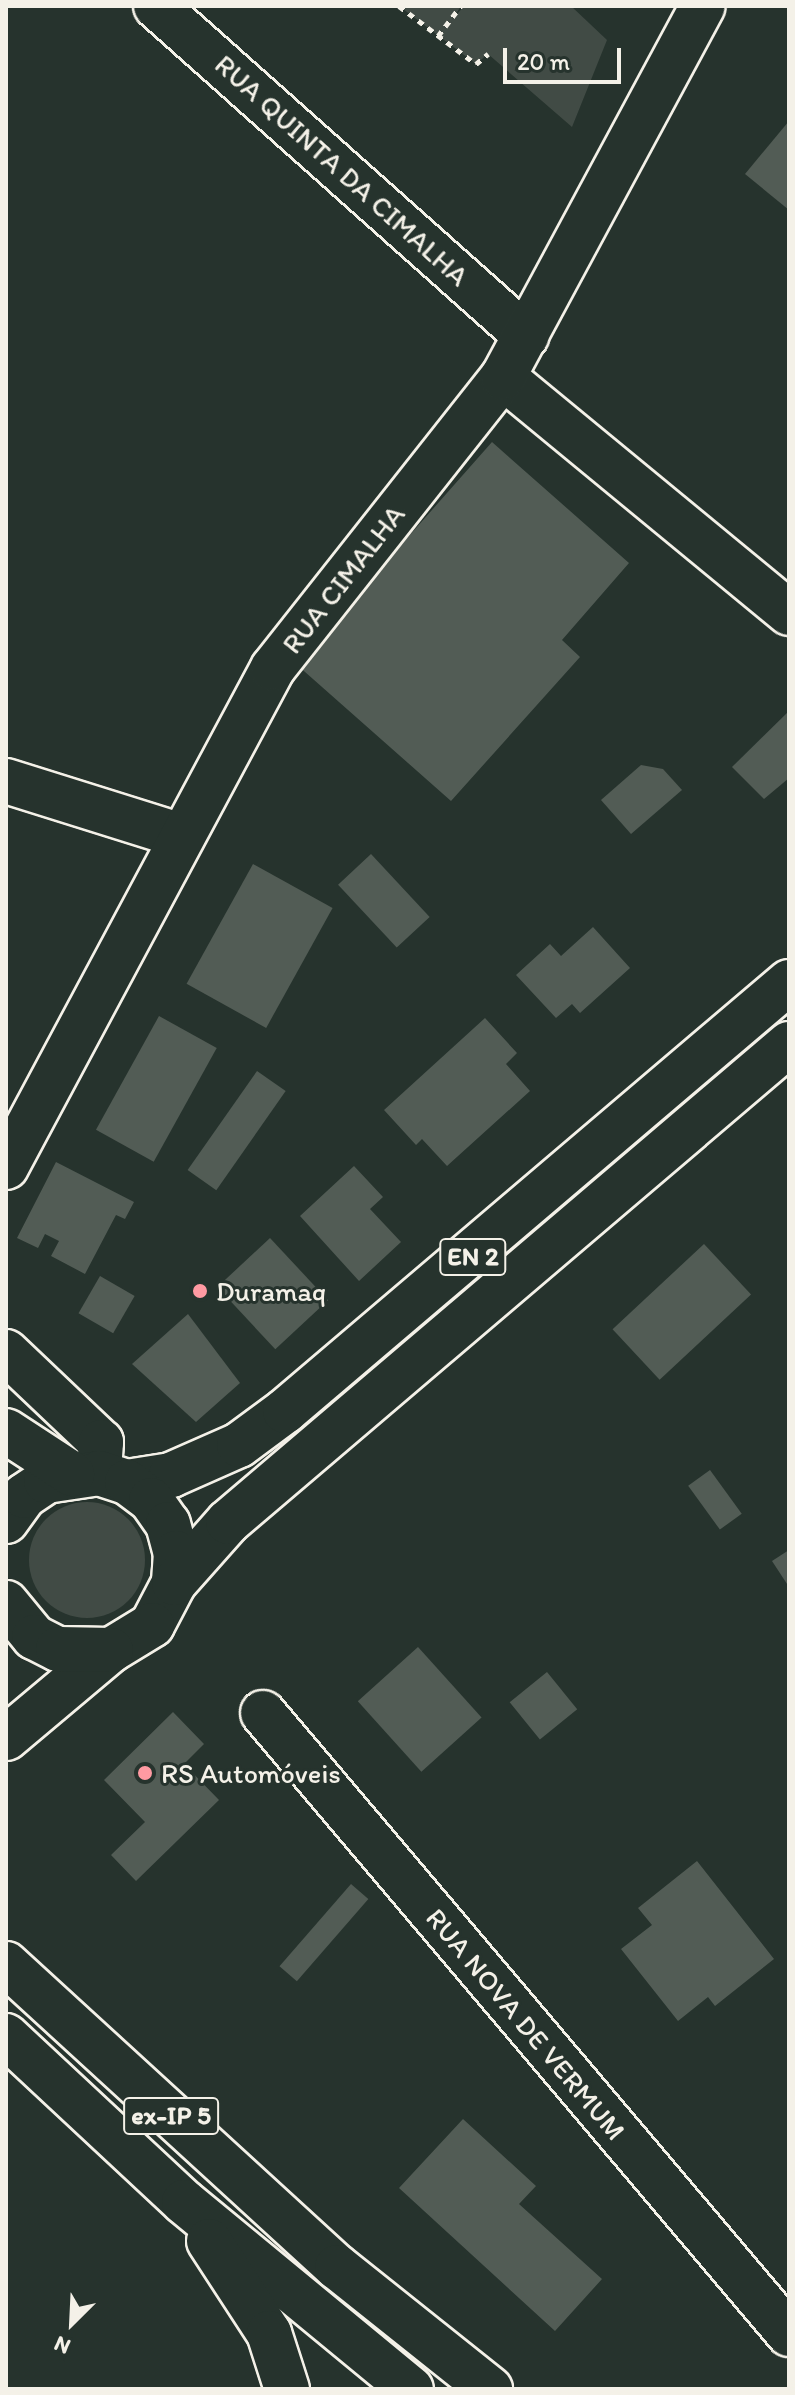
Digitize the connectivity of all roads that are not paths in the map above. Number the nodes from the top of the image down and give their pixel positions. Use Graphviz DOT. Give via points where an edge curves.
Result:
graph roads {
  1 [pos="156,6"];
  2 [pos="703,6"];
  3 [pos="526,336"];
  4 [pos="503,377"];
  5 [pos="789,613"];
  6 [pos="6,781"];
  7 [pos="182,836"];
  8 [pos="789,982"];
  9 [pos="789,1044"];
  10 [pos="6,1167"];
  11 [pos="6,1352"];
  12 [pos="6,1431"];
  13 [pos="99,1476"];
  14 [pos="6,1521"];
  15 [pos="174,1583"];
  16 [pos="6,1603"];
  17 [pos="111,1650"];
  18 [pos="263,1713"];
  19 [pos="6,1738"];
  20 [pos="6,1964"];
  21 [pos="6,2036"];
  22 [pos="184,2202"];
  23 [pos="789,2334"];
  24 [pos="287,2389"];
  25 [pos="411,2389"];
  26 [pos="490,2389"];
  1 -- 3 [label="main road, RUA QUINTA DA CIMALHA"];
  2 -- 3 [label="main road, RUA CIMALHA"];
  3 -- 4 [label="main road, RUA CIMALHA"];
  4 -- 5 [label="main road"];
  4 -- 7 [label="main road, RUA CIMALHA" via="273,668"];
  6 -- 7 [label="main road"];
  7 -- 10 [label="main road, RUA CIMALHA"];
  8 -- 13 [label="main road, EN 2" via="239,1445 171,1475"];
  9 -- 15 [label="main road, EN 2" via="228,1522"];
  11 -- 13 [label="main road" via="101,1442"];
  12 -- 13 [label="main road"];
  13 -- 14 [label="main road, EN 2" via="24,1496"];
  13 -- 15 [label="main road, EN 2" via="151,1500 168,1524 176,1553"];
  15 -- 17 [label="main road, EN 2" via="152,1625"];
  16 -- 17 [label="main road" via="34,1637 58,1649"];
  17 -- 19 [label="main road, EN 2"];
  18 -- 23 [label="main road, RUA NOVA DE VERMUM"];
  20 -- 26 [label="main road, ex-IP 5" via="337,2267"];
  21 -- 22 [label="main road, ex-IP 5"];
  22 -- 24 [label="main road" via="269,2333"];
  22 -- 25 [label="main road, ex-IP 5"];
}
